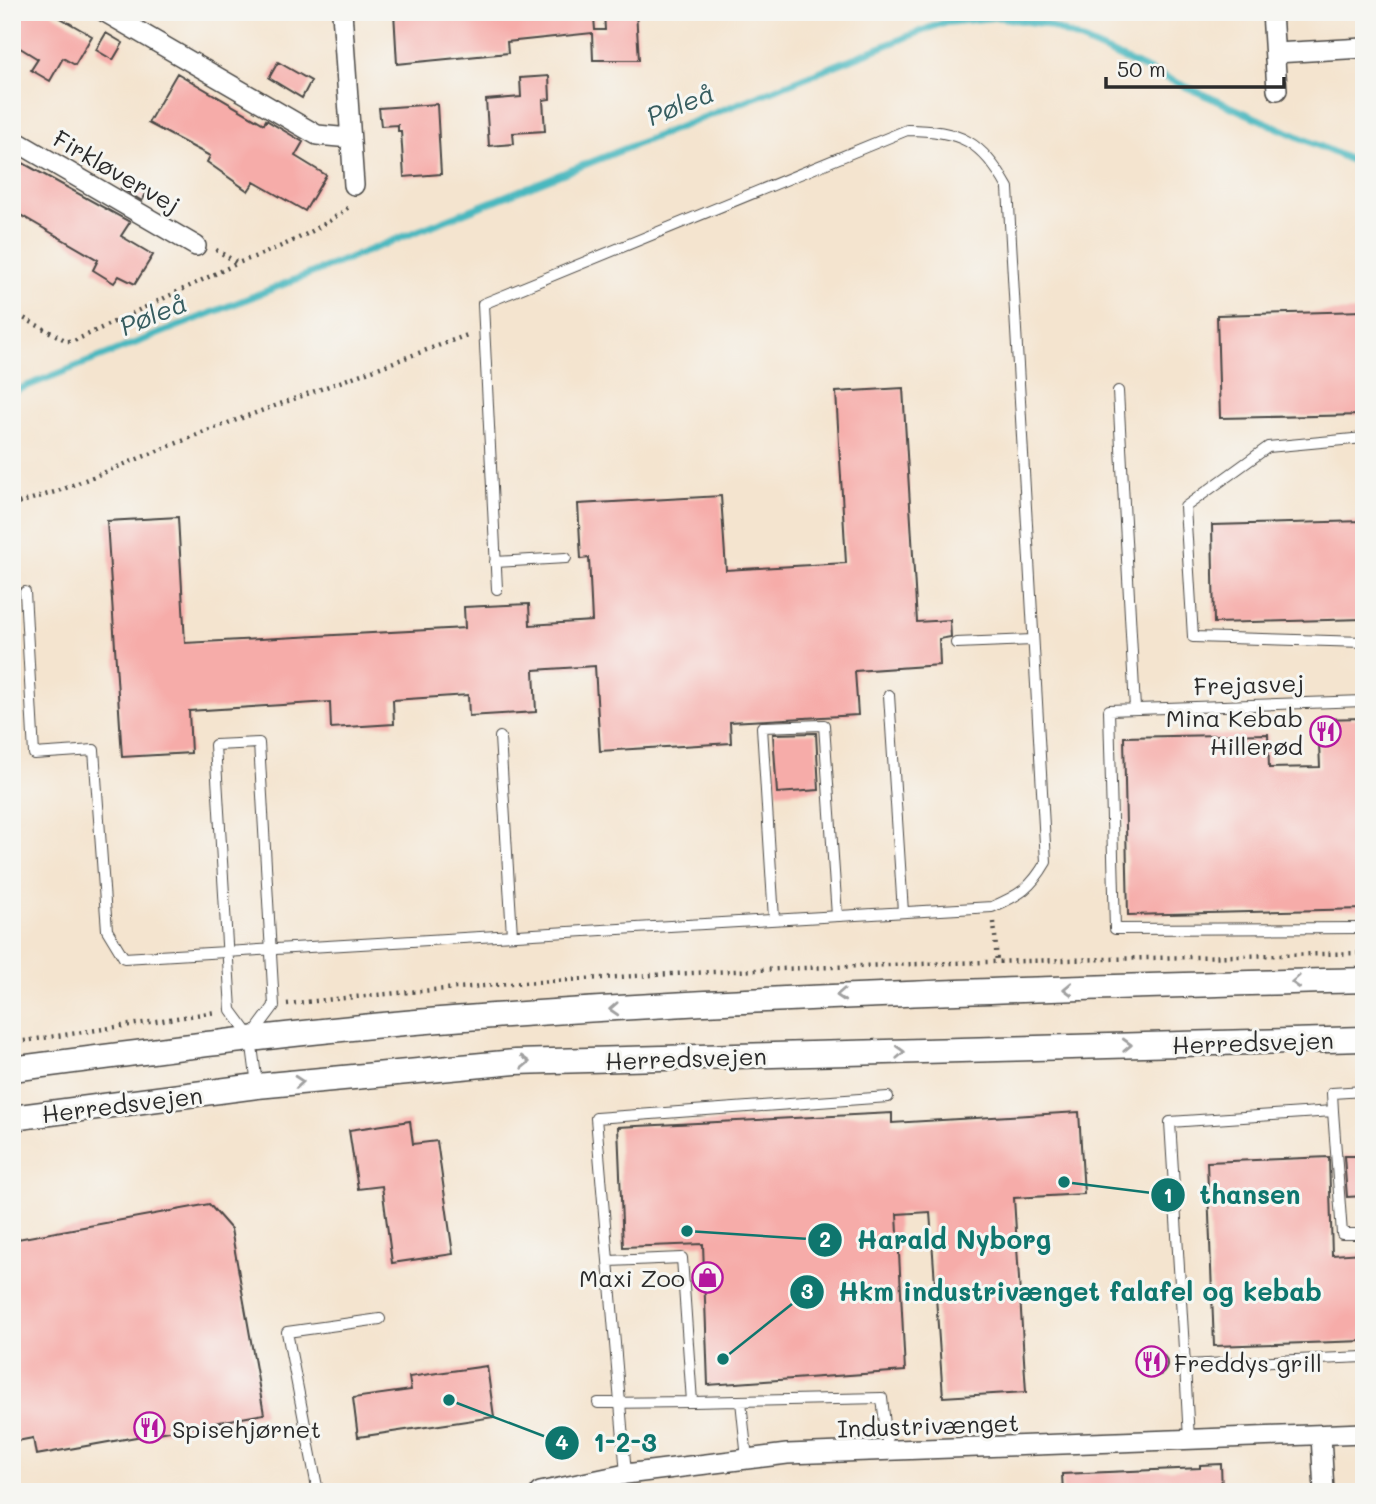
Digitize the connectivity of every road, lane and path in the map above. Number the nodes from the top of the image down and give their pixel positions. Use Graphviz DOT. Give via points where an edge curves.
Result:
graph roads {
  1 [pos="105,12"];
  2 [pos="342,12"];
  3 [pos="1272,12"];
  4 [pos="1364,48"];
  5 [pos="1275,53"];
  6 [pos="1277,90"];
  7 [pos="350,138"];
  8 [pos="12,139"];
  9 [pos="354,185"];
  10 [pos="195,245"];
  11 [pos="238,263"];
  12 [pos="12,312"];
  13 [pos="484,329"];
  14 [pos="1118,391"];
  15 [pos="1364,438"];
  16 [pos="12,505"];
  17 [pos="566,558"];
  18 [pos="495,562"];
  19 [pos="497,589"];
  20 [pos="25,592"];
  21 [pos="1033,640"];
  22 [pos="1364,642"];
  23 [pos="956,643"];
  24 [pos="889,695"];
  25 [pos="1364,701"];
  26 [pos="1135,709"];
  27 [pos="500,737"];
  28 [pos="992,906"];
  29 [pos="904,912"];
  30 [pos="837,916"];
  31 [pos="774,919"];
  32 [pos="1364,928"];
  33 [pos="512,935"];
  34 [pos="271,949"];
  35 [pos="227,952"];
  36 [pos="997,962"];
  37 [pos="1364,980"];
  38 [pos="251,1037"];
  39 [pos="1364,1039"];
  40 [pos="12,1069"];
  41 [pos="257,1086"];
  42 [pos="1364,1091"];
  43 [pos="888,1097"];
  44 [pos="1333,1111"];
  45 [pos="12,1118"];
  46 [pos="1364,1234"];
  47 [pos="609,1261"];
  48 [pos="380,1319"];
  49 [pos="1364,1357"];
  50 [pos="1185,1365"];
  51 [pos="741,1401"];
  52 [pos="617,1402"];
  53 [pos="692,1402"];
  54 [pos="598,1403"];
  55 [pos="1364,1433"];
  56 [pos="1321,1435"];
  57 [pos="1189,1440"];
  58 [pos="888,1451"];
  59 [pos="747,1459"];
  60 [pos="626,1474"];
  61 [pos="318,1492"];
  62 [pos="540,1492"];
  63 [pos="1324,1492"];
  1 -- 7 [label="street" via="317,135"];
  2 -- 7 [label="street"];
  3 -- 5 [label="street"];
  4 -- 5 [label="street"];
  5 -- 6 [label="street"];
  7 -- 9 [label="street"];
  8 -- 10 [label="street, Firkløvervej"];
  9 -- 11 [label="path" via="350,205 321,227"];
  10 -- 11 [label="path" via="201,242"];
  11 -- 12 [label="path" via="74,341"];
  13 -- 16 [label="path"];
  13 -- 18 [label="lane"];
  13 -- 21 [label="lane" via="483,304 908,130 940,130 969,140 993,161 1008,188"];
  14 -- 26 [label="lane"];
  15 -- 22 [label="lane" via="1268,447 1185,507 1193,638"];
  17 -- 18 [label="lane"];
  18 -- 19 [label="lane"];
  20 -- 35 [label="lane" via="34,754 94,750 107,930 124,958"];
  21 -- 23 [label="lane"];
  21 -- 28 [label="lane" via="1046,862 1034,883"];
  24 -- 29 [label="lane"];
  25 -- 26 [label="lane, Frejasvej"];
  26 -- 32 [label="lane, Frejasvej" via="1109,710 1115,929"];
  27 -- 33 [label="lane"];
  28 -- 29 [label="lane"];
  28 -- 36 [label="path"];
  29 -- 30 [label="lane"];
  30 -- 31 [label="lane"];
  30 -- 31 [label="lane" via="824,725 762,727"];
  31 -- 33 [label="lane"];
  33 -- 34 [label="lane"];
  34 -- 35 [label="lane"];
  34 -- 35 [label="lane" via="258,743 215,745"];
  34 -- 38 [label="lane" via="274,1006"];
  35 -- 38 [label="lane" via="231,1010"];
  37 -- 38 [label="street, Herredsvejen, one-way" via="849,995 491,1016"];
  38 -- 40 [label="street, Herredsvejen"];
  38 -- 41 [label="lane"];
  41 -- 39 [label="street, Herredsvejen, one-way" via="515,1062"];
  41 -- 45 [label="street, Herredsvejen"];
  42 -- 44 [label="lane" via="1332,1093"];
  43 -- 47 [label="lane" via="596,1118"];
  44 -- 46 [label="lane" via="1342,1234"];
  44 -- 50 [label="lane" via="1170,1122"];
  47 -- 52 [label="lane"];
  47 -- 53 [label="lane" via="682,1258"];
  48 -- 61 [label="lane" via="287,1332"];
  49 -- 50 [label="lane"];
  50 -- 57 [label="lane"];
  51 -- 53 [label="lane"];
  51 -- 58 [label="lane" via="882,1398"];
  51 -- 59 [label="lane"];
  52 -- 53 [label="lane"];
  52 -- 54 [label="lane"];
  52 -- 60 [label="lane"];
  55 -- 56 [label="street, Industrivænget"];
  56 -- 57 [label="street, Industrivænget"];
  56 -- 63 [label="street"];
  57 -- 58 [label="street, Industrivænget"];
  58 -- 59 [label="street, Industrivænget"];
  59 -- 60 [label="street, Industrivænget"];
  60 -- 62 [label="street, Industrivænget"];
}
